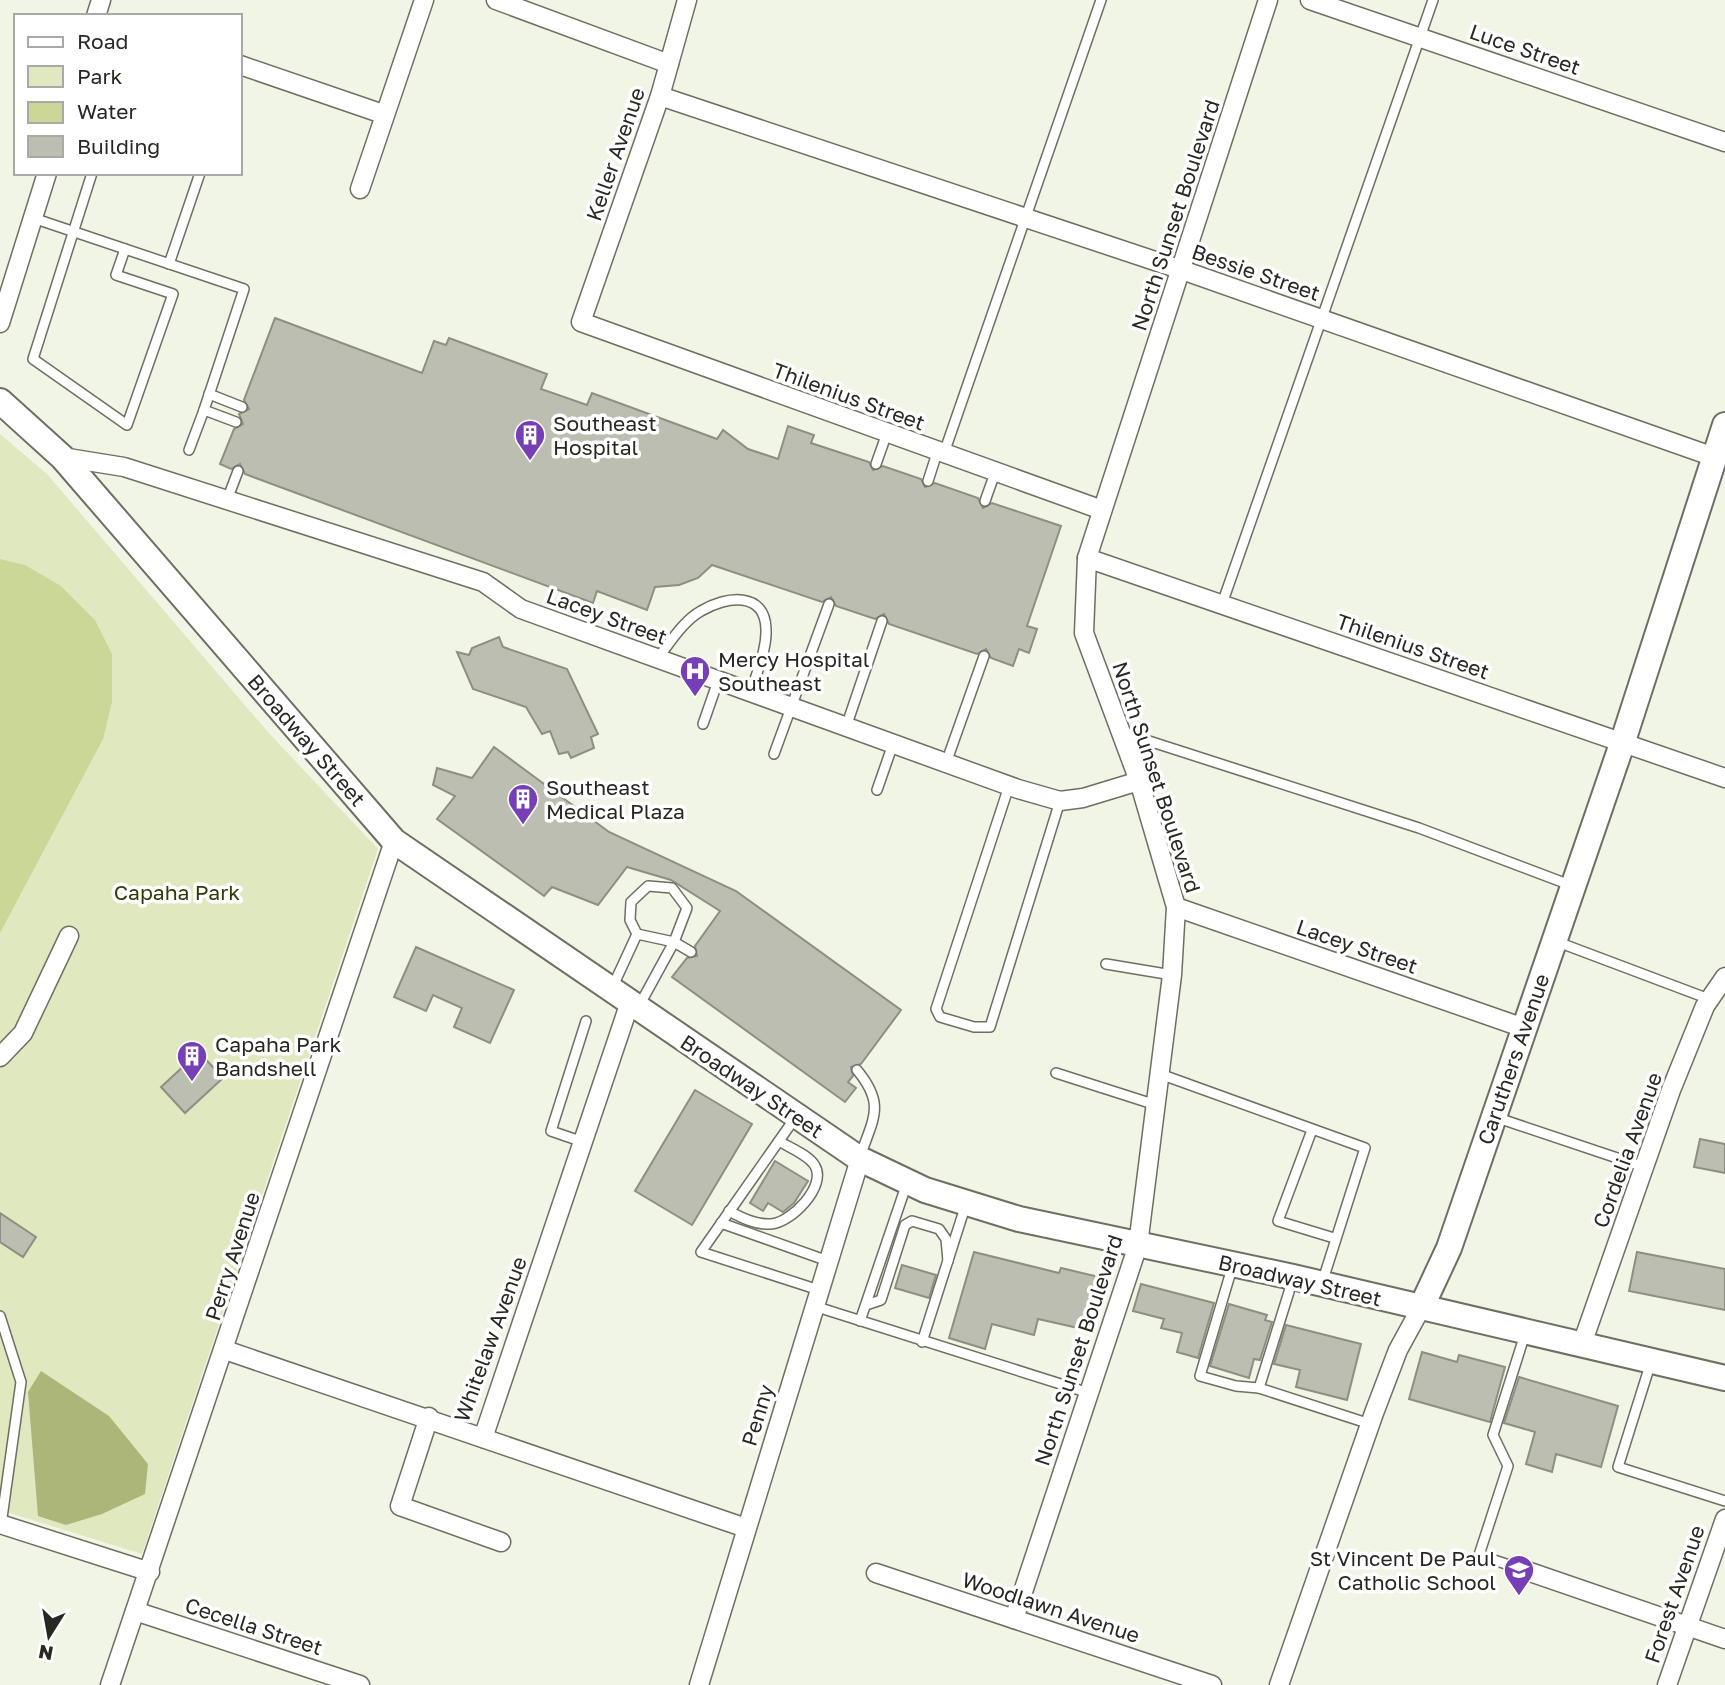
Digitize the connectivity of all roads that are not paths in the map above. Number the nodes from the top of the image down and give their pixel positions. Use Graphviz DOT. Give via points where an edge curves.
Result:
graph roads {
  1 [pos="424,0"];
  2 [pos="496,0"];
  3 [pos="687,0"];
  4 [pos="1101,0"];
  5 [pos="1268,0"];
  6 [pos="1310,0"];
  7 [pos="1433,0"];
  8 [pos="1420,37"];
  9 [pos="669,64"];
  10 [pos="242,66"];
  11 [pos="660,96"];
  12 [pos="383,114"];
  13 [pos="1725,142"];
  14 [pos="46,175"];
  15 [pos="91,175"];
  16 [pos="199,175"];
  17 [pos="360,189"];
  18 [pos="33,218"];
  19 [pos="1026,218"];
  20 [pos="72,232"];
  21 [pos="125,249"];
  22 [pos="169,264"];
  23 [pos="1182,270"];
  24 [pos="1323,319"];
  25 [pos="581,322"];
  26 [pos="0,323"];
  27 [pos="209,394"];
  28 [pos="0,401"];
  29 [pos="242,407"];
  30 [pos="204,411"];
  31 [pos="236,422"];
  32 [pos="1725,425"];
  33 [pos="887,433"];
  34 [pos="190,450"];
  35 [pos="940,454"];
  36 [pos="62,457"];
  37 [pos="1714,457"];
  38 [pos="876,464"];
  39 [pos="238,471"];
  40 [pos="995,473"];
  41 [pos="928,481"];
  42 [pos="227,500"];
  43 [pos="985,501"];
  44 [pos="1102,510"];
  45 [pos="1087,558"];
  46 [pos="829,604"];
  47 [pos="1222,604"];
  48 [pos="882,621"];
  49 [pos="984,656"];
  50 [pos="657,659"];
  51 [pos="718,681"];
  52 [pos="751,693"];
  53 [pos="793,707"];
  54 [pos="703,724"];
  55 [pos="846,727"];
  56 [pos="1121,732"];
  57 [pos="1622,741"];
  58 [pos="893,744"];
  59 [pos="774,754"];
  60 [pos="946,763"];
  61 [pos="1725,778"];
  62 [pos="1139,781"];
  63 [pos="1009,786"];
  64 [pos="877,790"];
  65 [pos="1060,801"];
  66 [pos="394,841"];
  67 [pos="1572,886"];
  68 [pos="1176,907"];
  69 [pos="637,934"];
  70 [pos="69,936"];
  71 [pos="1554,940"];
  72 [pos="674,942"];
  73 [pos="691,952"];
  74 [pos="1106,964"];
  75 [pos="1172,975"];
  76 [pos="1725,977"];
  77 [pos="1709,999"];
  78 [pos="627,1000"];
  79 [pos="586,1021"];
  80 [pos="1524,1028"];
  81 [pos="0,1057"];
  82 [pos="857,1070"];
  83 [pos="1056,1073"];
  84 [pos="1160,1074"];
  85 [pos="1156,1105"];
  86 [pos="797,1116"];
  87 [pos="1493,1116"];
  88 [pos="1312,1130"];
  89 [pos="779,1141"];
  90 [pos="583,1142"];
  91 [pos="860,1159"];
  92 [pos="1644,1167"];
  93 [pos="908,1182"];
  94 [pos="966,1205"];
  95 [pos="729,1211"];
  96 [pos="721,1223"];
  97 [pos="1334,1238"];
  98 [pos="1138,1245"];
  99 [pos="828,1261"];
  100 [pos="948,1261"];
  101 [pos="1233,1265"];
  102 [pos="1293,1277"];
  103 [pos="1322,1284"];
  104 [pos="817,1298"];
  105 [pos="866,1305"];
  106 [pos="1421,1308"];
  107 [pos="0,1316"];
  108 [pos="860,1321"];
  109 [pos="1525,1332"];
  110 [pos="922,1342"];
  111 [pos="1582,1344"];
  112 [pos="225,1350"];
  113 [pos="1651,1361"];
  114 [pos="1725,1378"];
  115 [pos="1259,1388"];
  116 [pos="1089,1393"];
  117 [pos="429,1417"];
  118 [pos="1370,1424"];
  119 [pos="483,1438"];
  120 [pos="1725,1501"];
  121 [pos="1725,1519"];
  122 [pos="0,1524"];
  123 [pos="746,1528"];
  124 [pos="501,1542"];
  125 [pos="1524,1570"];
  126 [pos="150,1572"];
  127 [pos="876,1573"];
  128 [pos="135,1611"];
  129 [pos="1014,1619"];
  130 [pos="1686,1626"];
  131 [pos="1725,1639"];
  132 [pos="110,1685"];
  133 [pos="360,1685"];
  134 [pos="699,1685"];
  135 [pos="1212,1685"];
  136 [pos="1279,1685"];
  137 [pos="1667,1685"];
  1 -- 12 [label="street"];
  2 -- 9 [label="street"];
  3 -- 9 [label="street, Keller Avenue"];
  4 -- 19 [label="lane"];
  5 -- 23 [label="street, North Sunset Boulevard"];
  6 -- 8 [label="street, Luce Street"];
  7 -- 8 [label="lane"];
  8 -- 13 [label="street, Luce Street"];
  8 -- 24 [label="lane"];
  9 -- 11 [label="street, Keller Avenue"];
  10 -- 12 [label="street"];
  11 -- 19 [label="street, Bessie Street"];
  11 -- 25 [label="street, Keller Avenue"];
  12 -- 17 [label="street"];
  14 -- 18 [label="street"];
  15 -- 20 [label="lane"];
  16 -- 22 [label="lane"];
  18 -- 20 [label="lane"];
  18 -- 26 [label="street"];
  19 -- 23 [label="street, Bessie Street"];
  19 -- 35 [label="lane"];
  20 -- 21 [label="lane"];
  20 -- 21 [label="lane" via="33,359 127,425 173,294 116,275"];
  21 -- 22 [label="lane"];
  22 -- 27 [label="lane" via="244,289"];
  23 -- 24 [label="street, Bessie Street"];
  23 -- 44 [label="street, North Sunset Boulevard"];
  24 -- 37 [label="street, Bessie Street"];
  24 -- 47 [label="lane"];
  25 -- 33 [label="street, Thilenius Street"];
  27 -- 29 [label="lane"];
  27 -- 30 [label="lane"];
  28 -- 36 [label="main road, Broadway Street"];
  30 -- 31 [label="lane"];
  30 -- 34 [label="lane"];
  32 -- 37 [label="main road, Caruthers Avenue"];
  33 -- 35 [label="street, Thilenius Street"];
  33 -- 38 [label="lane"];
  35 -- 40 [label="street, Thilenius Street"];
  35 -- 41 [label="lane"];
  36 -- 42 [label="street, Lacey Street" via="124,467"];
  36 -- 66 [label="main road, Broadway Street"];
  37 -- 57 [label="main road, Caruthers Avenue"];
  39 -- 42 [label="lane"];
  40 -- 43 [label="lane"];
  40 -- 44 [label="street, Thilenius Street"];
  42 -- 50 [label="street, Lacey Street" via="483,582 521,609"];
  44 -- 45 [label="street, North Sunset Boulevard"];
  45 -- 47 [label="street, Thilenius Street"];
  45 -- 56 [label="street, North Sunset Boulevard" via="1084,633"];
  46 -- 53 [label="lane"];
  47 -- 57 [label="street, Thilenius Street"];
  48 -- 55 [label="lane"];
  49 -- 60 [label="lane"];
  50 -- 51 [label="street, Lacey Street"];
  50 -- 52 [label="lane" via="700,611 743,598 755,602 764,613 766,630"];
  51 -- 52 [label="street, Lacey Street"];
  51 -- 54 [label="lane"];
  52 -- 53 [label="street, Lacey Street"];
  53 -- 55 [label="street, Lacey Street"];
  53 -- 59 [label="lane"];
  55 -- 58 [label="street, Lacey Street"];
  56 -- 62 [label="street, North Sunset Boulevard"];
  56 -- 67 [label="lane" via="1419,828"];
  57 -- 61 [label="street, Thilenius Street"];
  57 -- 67 [label="main road, Caruthers Avenue"];
  58 -- 60 [label="street, Lacey Street"];
  58 -- 64 [label="lane"];
  60 -- 63 [label="street, Lacey Street"];
  62 -- 65 [label="street, Lacey Street"];
  62 -- 68 [label="street, North Sunset Boulevard"];
  63 -- 65 [label="street, Lacey Street"];
  63 -- 65 [label="lane" via="936,1009 940,1017 990,1027"];
  66 -- 78 [label="main road, Broadway Street"];
  66 -- 112 [label="street, Perry Avenue"];
  67 -- 71 [label="main road, Caruthers Avenue"];
  68 -- 75 [label="street, North Sunset Boulevard"];
  68 -- 80 [label="street, Lacey Street"];
  69 -- 72 [label="lane"];
  69 -- 72 [label="lane" via="630,920 631,902 648,886 672,888 687,908"];
  69 -- 78 [label="lane"];
  70 -- 81 [label="street" via="23,1033"];
  71 -- 77 [label="lane"];
  71 -- 80 [label="main road, Caruthers Avenue"];
  72 -- 73 [label="lane"];
  72 -- 78 [label="lane"];
  74 -- 75 [label="lane"];
  75 -- 84 [label="street, North Sunset Boulevard"];
  76 -- 77 [label="street, Cordelia Avenue"];
  77 -- 92 [label="street, Cordelia Avenue"];
  78 -- 86 [label="main road, Broadway Street"];
  78 -- 90 [label="street, Whitelaw Avenue"];
  79 -- 90 [label="lane" via="551,1131"];
  80 -- 87 [label="main road, Caruthers Avenue"];
  82 -- 91 [label="lane" via="873,1090 875,1112"];
  83 -- 85 [label="lane"];
  84 -- 85 [label="street, North Sunset Boulevard"];
  84 -- 88 [label="lane"];
  85 -- 98 [label="street, North Sunset Boulevard"];
  86 -- 89 [label="lane"];
  86 -- 91 [label="main road, Broadway Street"];
  87 -- 92 [label="lane"];
  87 -- 106 [label="main road, Caruthers Avenue" via="1450,1248"];
  88 -- 97 [label="lane" via="1365,1148"];
  88 -- 97 [label="lane" via="1278,1221"];
  89 -- 95 [label="lane"];
  89 -- 95 [label="lane" via="809,1159 818,1172 818,1180 799,1210 792,1218 771,1224 743,1219"];
  90 -- 119 [label="street, Whitelaw Avenue"];
  91 -- 93 [label="main road, Broadway Street"];
  91 -- 99 [label="street, Penny"];
  92 -- 111 [label="street, Cordelia Avenue"];
  93 -- 94 [label="main road, Broadway Street"];
  93 -- 105 [label="lane"];
  94 -- 98 [label="main road, Broadway Street"];
  94 -- 100 [label="lane"];
  95 -- 96 [label="lane"];
  96 -- 99 [label="lane"];
  96 -- 104 [label="lane" via="701,1252"];
  97 -- 103 [label="lane"];
  98 -- 101 [label="main road, Broadway Street"];
  98 -- 116 [label="street, North Sunset Boulevard"];
  99 -- 104 [label="street, Penny"];
  100 -- 105 [label="lane" via="946,1240 939,1229 912,1221 905,1225 881,1300"];
  100 -- 110 [label="lane"];
  101 -- 102 [label="main road, Broadway Street"];
  101 -- 115 [label="lane" via="1200,1376"];
  102 -- 103 [label="main road, Broadway Street"];
  102 -- 115 [label="lane"];
  103 -- 106 [label="main road, Broadway Street"];
  104 -- 108 [label="lane"];
  104 -- 123 [label="street, Penny"];
  105 -- 108 [label="lane"];
  106 -- 109 [label="main road, Broadway Street"];
  106 -- 118 [label="street, Caruthers Avenue" via="1398,1350"];
  107 -- 122 [label="lane" via="21,1382"];
  108 -- 110 [label="lane"];
  109 -- 111 [label="main road, Broadway Street"];
  109 -- 125 [label="lane" via="1493,1435 1508,1466 1479,1555"];
  110 -- 116 [label="lane"];
  111 -- 113 [label="main road, Broadway Street"];
  112 -- 117 [label="street, Whitelaw Avenue"];
  112 -- 126 [label="street, Perry Avenue"];
  113 -- 114 [label="main road, Broadway Street"];
  113 -- 120 [label="lane" via="1618,1466"];
  115 -- 118 [label="lane"];
  116 -- 129 [label="street, North Sunset Boulevard"];
  117 -- 119 [label="street, Whitelaw Avenue"];
  117 -- 124 [label="street" via="400,1506"];
  118 -- 136 [label="street, Caruthers Avenue"];
  119 -- 123 [label="street"];
  121 -- 130 [label="street, Forest Avenue"];
  122 -- 126 [label="street"];
  123 -- 134 [label="street, Penny"];
  125 -- 130 [label="street"];
  126 -- 128 [label="street, Perry Avenue"];
  127 -- 129 [label="street, Woodlawn Avenue"];
  128 -- 132 [label="street, Perry Avenue"];
  128 -- 133 [label="street, Cecella Street"];
  129 -- 135 [label="street, Woodlawn Avenue"];
  130 -- 131 [label="street"];
  130 -- 137 [label="street, Forest Avenue"];
}
